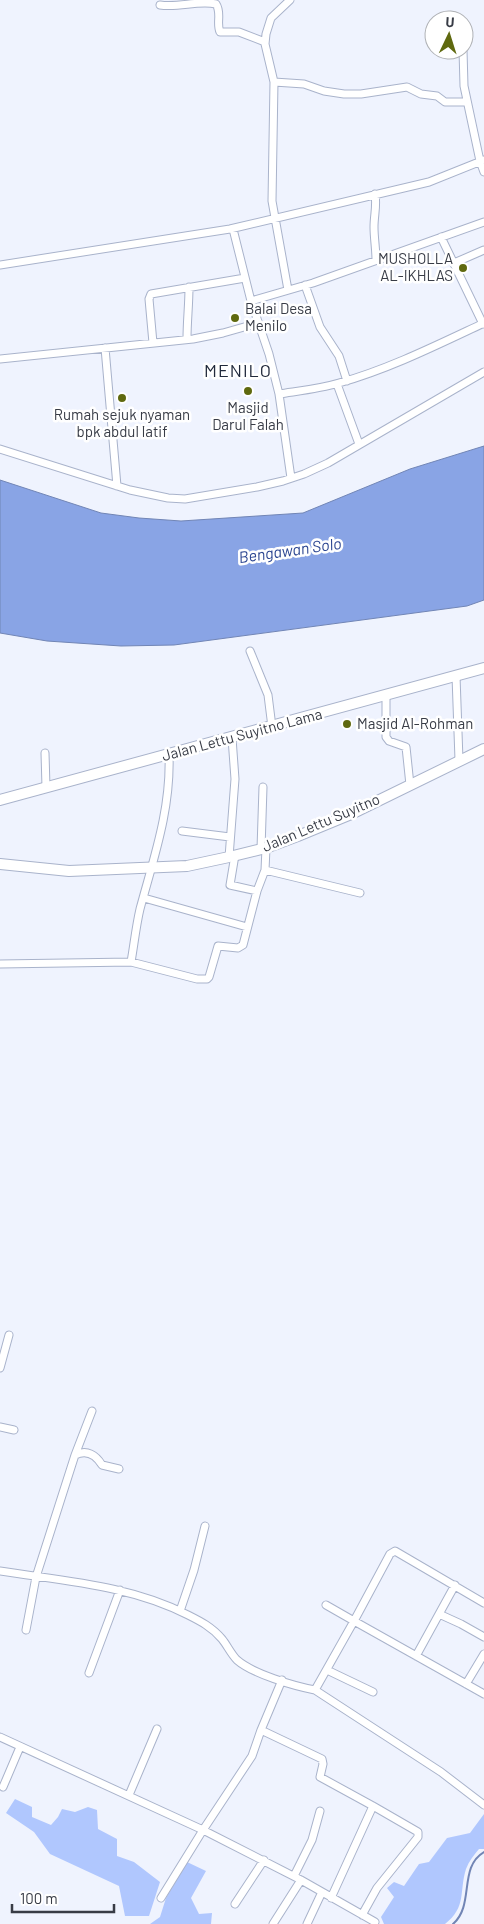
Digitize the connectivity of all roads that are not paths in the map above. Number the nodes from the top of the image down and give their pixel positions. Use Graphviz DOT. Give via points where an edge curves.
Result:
graph roads {
  1 [pos="290,0"];
  2 [pos="160,5"];
  3 [pos="265,42"];
  4 [pos="464,60"];
  5 [pos="274,82"];
  6 [pos="467,102"];
  7 [pos="482,161"];
  8 [pos="484,172"];
  9 [pos="375,194"];
  10 [pos="274,218"];
  11 [pos="484,222"];
  12 [pos="233,229"];
  13 [pos="441,237"];
  14 [pos="484,250"];
  15 [pos="376,260"];
  16 [pos="454,263"];
  17 [pos="0,264"];
  18 [pos="245,278"];
  19 [pos="305,285"];
  20 [pos="189,287"];
  21 [pos="288,290"];
  22 [pos="251,301"];
  23 [pos="258,323"];
  24 [pos="484,324"];
  25 [pos="187,339"];
  26 [pos="153,343"];
  27 [pos="105,348"];
  28 [pos="0,359"];
  29 [pos="484,372"];
  30 [pos="347,381"];
  31 [pos="337,384"];
  32 [pos="279,394"];
  33 [pos="359,444"];
  34 [pos="0,449"];
  35 [pos="291,478"];
  36 [pos="117,486"];
  37 [pos="250,651"];
  38 [pos="484,668"];
  39 [pos="456,676"];
  40 [pos="386,696"];
  41 [pos="272,727"];
  42 [pos="232,738"];
  43 [pos="484,749"];
  44 [pos="45,753"];
  45 [pos="169,755"];
  46 [pos="459,760"];
  47 [pos="410,785"];
  48 [pos="46,787"];
  49 [pos="263,787"];
  50 [pos="0,800"];
  51 [pos="182,831"];
  52 [pos="230,837"];
  53 [pos="263,848"];
  54 [pos="232,856"];
  55 [pos="0,864"];
  56 [pos="153,868"];
  57 [pos="265,870"];
  58 [pos="257,891"];
  59 [pos="360,893"];
  60 [pos="144,898"];
  61 [pos="247,927"];
  62 [pos="130,962"];
  63 [pos="0,964"];
  64 [pos="9,1335"];
  65 [pos="0,1368"];
  66 [pos="92,1411"];
  67 [pos="0,1427"];
  68 [pos="14,1430"];
  69 [pos="75,1455"];
  70 [pos="119,1469"];
  71 [pos="205,1526"];
  72 [pos="0,1571"];
  73 [pos="36,1576"];
  74 [pos="455,1585"];
  75 [pos="120,1590"];
  76 [pos="484,1603"];
  77 [pos="326,1605"];
  78 [pos="180,1611"];
  79 [pos="439,1614"];
  80 [pos="354,1621"];
  81 [pos="26,1630"];
  82 [pos="484,1637"];
  83 [pos="484,1654"];
  84 [pos="416,1656"];
  85 [pos="327,1670"];
  86 [pos="89,1673"];
  87 [pos="282,1680"];
  88 [pos="466,1684"];
  89 [pos="315,1690"];
  90 [pos="372,1692"];
  91 [pos="484,1694"];
  92 [pos="157,1729"];
  93 [pos="261,1730"];
  94 [pos="0,1737"];
  95 [pos="20,1747"];
  96 [pos="3,1787"];
  97 [pos="129,1795"];
  98 [pos="373,1806"];
  99 [pos="484,1806"];
  100 [pos="320,1811"];
  101 [pos="203,1830"];
  102 [pos="264,1860"];
  103 [pos="297,1878"];
  104 [pos="322,1892"];
  105 [pos="161,1898"];
  106 [pos="331,1898"];
  107 [pos="236,1904"];
  108 [pos="362,1914"];
  109 [pos="375,1922"];
  110 [pos="273,1924"];
  111 [pos="307,1924"];
  1 -- 3 [label="street" via="271,18"];
  2 -- 3 [label="street" via="216,4 220,14 220,32 240,32"];
  3 -- 5 [label="street"];
  4 -- 6 [label="street"];
  5 -- 6 [label="street" via="304,84 344,94 407,87 421,94 437,96 445,102"];
  5 -- 10 [label="street"];
  6 -- 7 [label="street"];
  7 -- 8 [label="street"];
  7 -- 9 [label="street" via="429,182"];
  9 -- 10 [label="street"];
  9 -- 15 [label="street"];
  10 -- 12 [label="street"];
  10 -- 21 [label="street"];
  11 -- 13 [label="street"];
  12 -- 17 [label="street"];
  12 -- 18 [label="street"];
  13 -- 15 [label="street"];
  13 -- 16 [label="street"];
  14 -- 16 [label="street"];
  15 -- 19 [label="street"];
  16 -- 24 [label="street"];
  18 -- 20 [label="street"];
  18 -- 22 [label="street"];
  19 -- 21 [label="street"];
  19 -- 30 [label="street" via="320,327 338,356"];
  20 -- 25 [label="street"];
  20 -- 26 [label="street" via="149,296"];
  21 -- 22 [label="street"];
  22 -- 23 [label="street"];
  23 -- 25 [label="street"];
  23 -- 32 [label="street"];
  24 -- 30 [label="street" via="397,363"];
  25 -- 26 [label="street"];
  26 -- 27 [label="street"];
  27 -- 28 [label="street"];
  27 -- 36 [label="street"];
  29 -- 33 [label="street"];
  30 -- 31 [label="street"];
  31 -- 32 [label="street"];
  31 -- 33 [label="street"];
  32 -- 35 [label="street"];
  33 -- 35 [label="street" via="328,463"];
  34 -- 36 [label="street"];
  35 -- 36 [label="street" via="185,499"];
  37 -- 41 [label="street" via="268,695"];
  38 -- 39 [label="main road, Jalan Lettu Suyitno Lama"];
  39 -- 40 [label="main road, Jalan Lettu Suyitno Lama"];
  39 -- 46 [label="street"];
  40 -- 41 [label="main road, Jalan Lettu Suyitno Lama"];
  40 -- 47 [label="street" via="386,737 406,747"];
  41 -- 42 [label="main road, Jalan Lettu Suyitno Lama"];
  42 -- 45 [label="main road, Jalan Lettu Suyitno Lama"];
  42 -- 52 [label="street" via="236,779"];
  43 -- 46 [label="main road, Jalan Lettu Suyitno"];
  44 -- 48 [label="street"];
  45 -- 48 [label="main road, Jalan Lettu Suyitno Lama"];
  45 -- 56 [label="street" via="169,789"];
  46 -- 47 [label="main road, Jalan Lettu Suyitno"];
  47 -- 53 [label="main road, Jalan Lettu Suyitno" via="332,822"];
  48 -- 50 [label="main road, Jalan Lettu Suyitno Lama"];
  49 -- 53 [label="street"];
  51 -- 52 [label="street"];
  52 -- 54 [label="street"];
  53 -- 54 [label="main road, Jalan Lettu Suyitno"];
  53 -- 57 [label="street"];
  54 -- 56 [label="main road, Jalan Lettu Suyitno" via="187,866"];
  54 -- 58 [label="street" via="230,885"];
  55 -- 56 [label="main road, Jalan Lettu Suyitno" via="69,871"];
  56 -- 60 [label="street"];
  57 -- 58 [label="street"];
  57 -- 59 [label="street"];
  58 -- 61 [label="street"];
  60 -- 61 [label="street"];
  60 -- 62 [label="street"];
  61 -- 62 [label="street" via="240,947 218,946 207,979"];
  62 -- 63 [label="street"];
  64 -- 65 [label="street"];
  66 -- 69 [label="street"];
  67 -- 68 [label="street"];
  69 -- 70 [label="street" via="90,1454 102,1465"];
  69 -- 73 [label="street"];
  71 -- 78 [label="street"];
  72 -- 73 [label="street"];
  73 -- 75 [label="street"];
  73 -- 81 [label="street"];
  74 -- 76 [label="street"];
  74 -- 79 [label="street"];
  74 -- 80 [label="street" via="400,1553 392,1552"];
  75 -- 78 [label="street"];
  75 -- 86 [label="street"];
  77 -- 80 [label="street"];
  78 -- 87 [label="street" via="214,1631 240,1662"];
  79 -- 82 [label="street"];
  79 -- 84 [label="street"];
  80 -- 84 [label="street"];
  80 -- 85 [label="street"];
  83 -- 88 [label="street"];
  84 -- 88 [label="street"];
  85 -- 89 [label="street"];
  85 -- 90 [label="street"];
  87 -- 89 [label="street"];
  87 -- 93 [label="street"];
  88 -- 91 [label="street"];
  89 -- 99 [label="street" via="441,1772"];
  92 -- 97 [label="street"];
  93 -- 98 [label="street" via="322,1759 320,1777"];
  93 -- 101 [label="street" via="252,1756"];
  94 -- 95 [label="street"];
  95 -- 96 [label="street"];
  95 -- 97 [label="street"];
  97 -- 101 [label="street"];
  98 -- 106 [label="street"];
  98 -- 108 [label="street" via="419,1834 377,1888"];
  100 -- 103 [label="street"];
  101 -- 102 [label="street"];
  101 -- 105 [label="street"];
  102 -- 103 [label="street"];
  102 -- 107 [label="street"];
  103 -- 104 [label="street"];
  103 -- 110 [label="street"];
  104 -- 106 [label="street"];
  104 -- 111 [label="street"];
  106 -- 108 [label="street"];
  108 -- 109 [label="street"];
}
